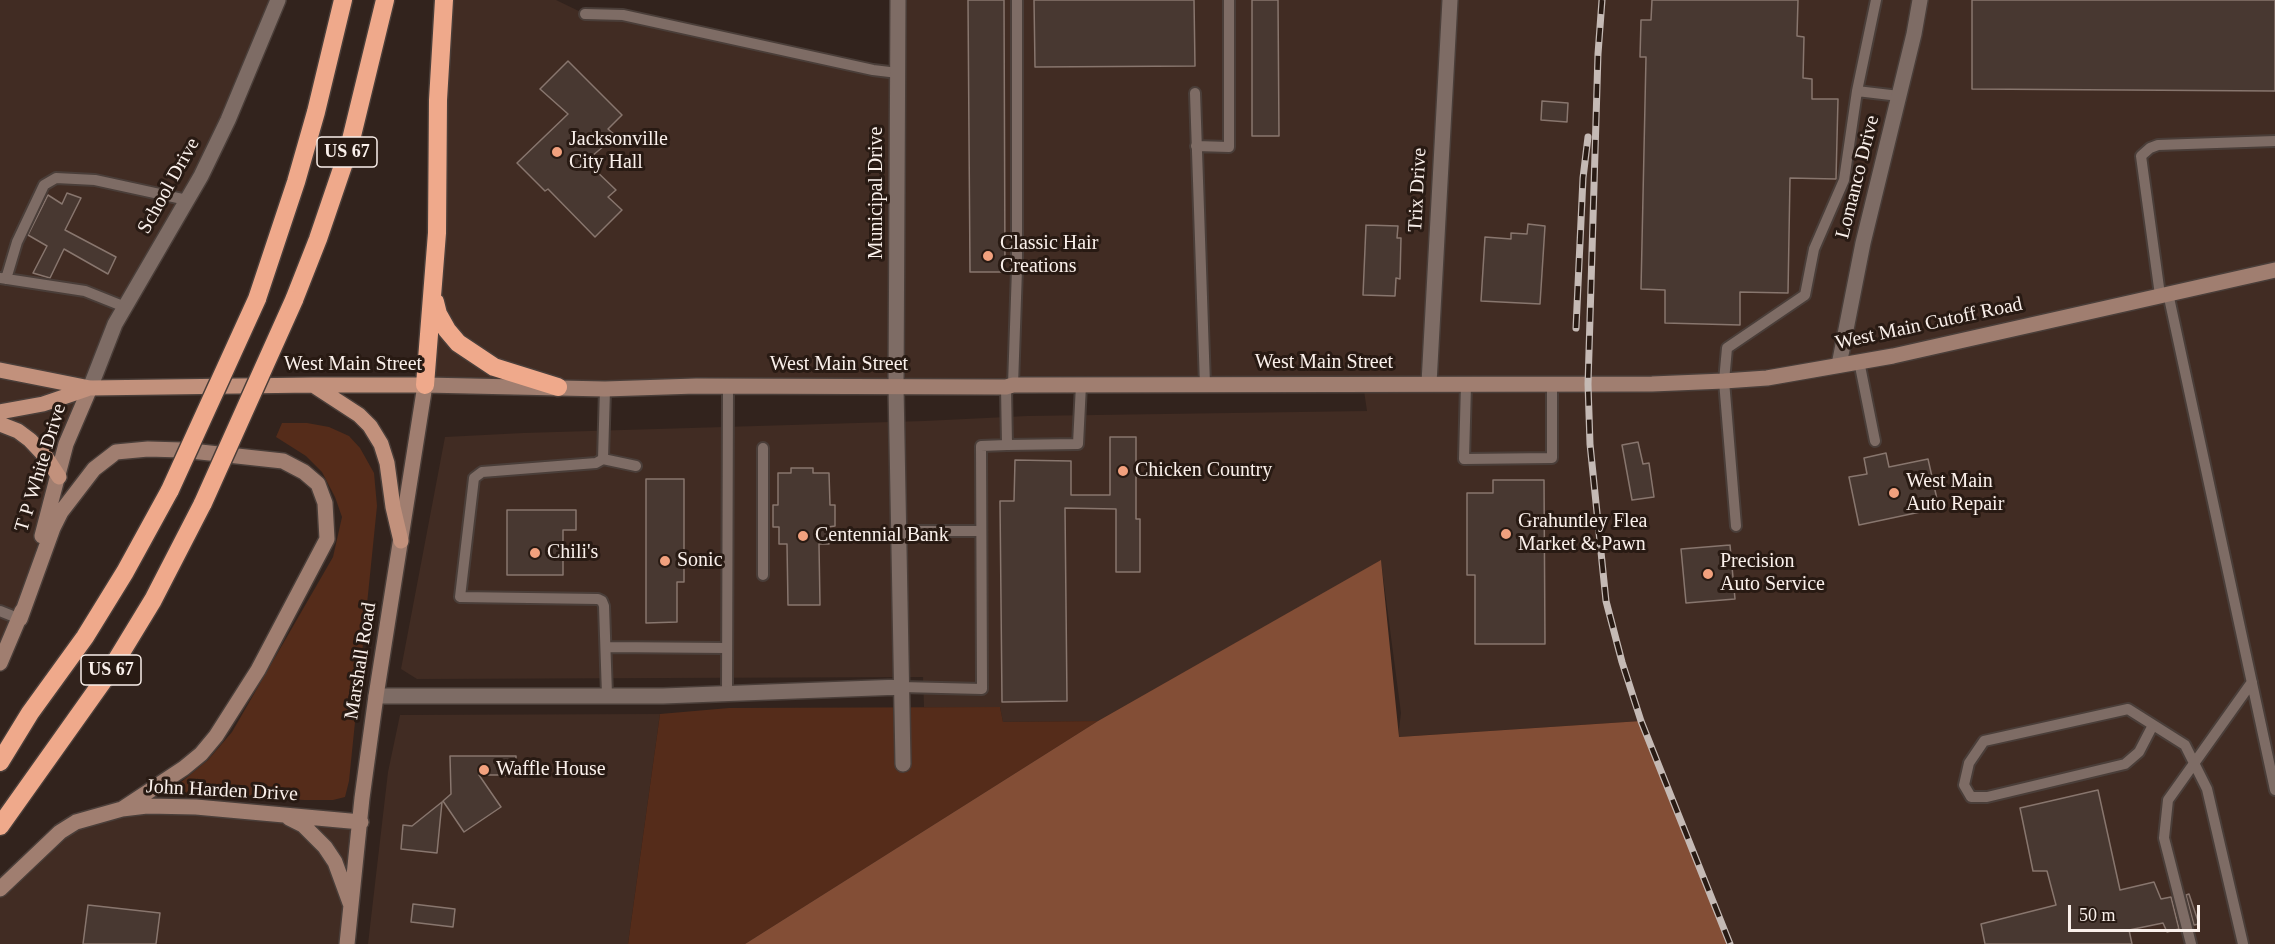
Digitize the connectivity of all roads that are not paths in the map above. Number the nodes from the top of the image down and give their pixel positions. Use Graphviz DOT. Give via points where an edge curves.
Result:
graph roads {
  1 [pos="278,0"];
  2 [pos="343,0"];
  3 [pos="385,0"];
  4 [pos="444,0"];
  5 [pos="898,0"];
  6 [pos="1017,0"];
  7 [pos="1229,0"];
  8 [pos="1450,0"];
  9 [pos="1876,0"];
  10 [pos="1920,0"];
  11 [pos="585,14"];
  12 [pos="898,73"];
  13 [pos="1857,91"];
  14 [pos="1195,93"];
  15 [pos="1899,96"];
  16 [pos="2275,141"];
  17 [pos="1196,146"];
  18 [pos="187,200"];
  19 [pos="2275,270"];
  20 [pos="3,279"];
  21 [pos="433,294"];
  22 [pos="2164,294"];
  23 [pos="125,307"];
  24 [pos="1859,361"];
  25 [pos="1839,365"];
  26 [pos="0,370"];
  27 [pos="1724,381"];
  28 [pos="1428,383"];
  29 [pos="1466,384"];
  30 [pos="1552,384"];
  31 [pos="1588,384"];
  32 [pos="314,385"];
  33 [pos="1081,385"];
  34 [pos="1205,385"];
  35 [pos="426,386"];
  36 [pos="728,386"];
  37 [pos="1010,386"];
  38 [pos="558,387"];
  39 [pos="896,387"];
  40 [pos="90,388"];
  41 [pos="605,388"];
  42 [pos="0,412"];
  43 [pos="0,424"];
  44 [pos="1875,441"];
  45 [pos="1007,445"];
  46 [pos="763,448"];
  47 [pos="603,459"];
  48 [pos="636,466"];
  49 [pos="59,477"];
  50 [pos="1736,526"];
  51 [pos="898,531"];
  52 [pos="980,531"];
  53 [pos="401,541"];
  54 [pos="763,575"];
  55 [pos="0,611"];
  56 [pos="20,619"];
  57 [pos="606,647"];
  58 [pos="726,648"];
  59 [pos="0,663"];
  60 [pos="2252,682"];
  61 [pos="902,687"];
  62 [pos="727,693"];
  63 [pos="607,695"];
  64 [pos="376,696"];
  65 [pos="2153,725"];
  66 [pos="0,762"];
  67 [pos="903,764"];
  68 [pos="2194,764"];
  69 [pos="2275,790"];
  70 [pos="122,809"];
  71 [pos="284,815"];
  72 [pos="361,822"];
  73 [pos="0,826"];
  74 [pos="0,889"];
  75 [pos="350,904"];
  76 [pos="346,944"];
  77 [pos="2191,944"];
  78 [pos="2243,944"];
  1 -- 18 [label="street, School Drive" via="228,120"];
  2 -- 66 [label="highway, US 67, bridge" via="296,182 257,299 170,490 125,572"];
  3 -- 73 [label="highway, US 67, bridge" via="349,148 318,239 203,503 153,600 108,674"];
  4 -- 21 [label="highway"];
  5 -- 12 [label="street, Municipal Drive"];
  6 -- 37 [label="lane" via="1017,270"];
  7 -- 17 [label="lane" via="1229,147"];
  8 -- 28 [label="street, Trix Drive"];
  9 -- 13 [label="lane"];
  10 -- 15 [label="street, Lomanco Drive"];
  11 -- 12 [label="lane" via="623,15"];
  12 -- 39 [label="street, Municipal Drive"];
  13 -- 15 [label="lane"];
  13 -- 27 [label="lane" via="1844,180 1814,249 1805,295 1727,348"];
  14 -- 17 [label="lane"];
  15 -- 25 [label="street, Lomanco Drive" via="1863,243"];
  16 -- 22 [label="lane" via="2158,145 2141,156"];
  17 -- 34 [label="lane"];
  18 -- 20 [label="lane" via="95,180 56,178 44,185"];
  18 -- 23 [label="street, School Drive"];
  19 -- 22 [label="main road, West Main Cutoff Road"];
  20 -- 23 [label="lane" via="85,291"];
  21 -- 35 [label="highway"];
  21 -- 38 [label="highway" via="438,314 458,343 494,367"];
  22 -- 24 [label="main road, West Main Cutoff Road"];
  22 -- 60 [label="lane"];
  23 -- 40 [label="street, School Drive"];
  24 -- 25 [label="main road, West Main Cutoff Road"];
  24 -- 44 [label="lane"];
  25 -- 27 [label="main road, West Main Cutoff Road"];
  26 -- 40 [label="main road"];
  27 -- 31 [label="main road, West Main Cutoff Road"];
  27 -- 50 [label="lane"];
  28 -- 29 [label="main road, West Main Street"];
  28 -- 34 [label="main road, West Main Street"];
  29 -- 30 [label="main road, West Main Street"];
  29 -- 30 [label="lane" via="1464,459 1552,458"];
  30 -- 31 [label="main road, West Main Street"];
  32 -- 35 [label="main road, West Main Street"];
  32 -- 40 [label="main road, West Main Street"];
  32 -- 53 [label="main road" via="359,415 381,444"];
  33 -- 34 [label="main road, West Main Street"];
  33 -- 37 [label="main road, West Main Street"];
  33 -- 45 [label="lane" via="1078,444"];
  35 -- 38 [label="main road, West Main Street"];
  35 -- 53 [label="main road, Marshall Road"];
  36 -- 39 [label="main road, West Main Street"];
  36 -- 41 [label="main road, West Main Street"];
  36 -- 58 [label="lane"];
  37 -- 39 [label="main road, West Main Street"];
  37 -- 45 [label="lane"];
  38 -- 41 [label="main road, West Main Street"];
  39 -- 51 [label="street, Municipal Drive"];
  40 -- 42 [label="main road" via="43,404"];
  40 -- 49 [label="main road, T P White Drive" via="66,444"];
  41 -- 47 [label="lane"];
  43 -- 49 [label="main road" via="30,440"];
  45 -- 52 [label="lane" via="981,446"];
  46 -- 54 [label="lane"];
  47 -- 48 [label="lane"];
  47 -- 57 [label="lane" via="596,463 477,474 460,597 602,601"];
  49 -- 56 [label="main road, T P White Drive"];
  51 -- 52 [label="lane"];
  51 -- 61 [label="street, Municipal Drive"];
  52 -- 61 [label="lane" via="982,689"];
  53 -- 64 [label="main road, Marshall Road"];
  55 -- 56 [label="lane"];
  56 -- 59 [label="main road, T P White Drive"];
  56 -- 70 [label="main road" via="61,512 94,469 116,452 182,450 283,461 304,471 318,484 325,503 327,538 258,670 201,754"];
  57 -- 58 [label="lane"];
  57 -- 63 [label="lane"];
  58 -- 62 [label="lane"];
  60 -- 68 [label="lane"];
  60 -- 69 [label="lane"];
  61 -- 62 [label="street"];
  61 -- 67 [label="street, Municipal Drive"];
  62 -- 63 [label="street"];
  63 -- 64 [label="street"];
  64 -- 72 [label="main road, Marshall Road"];
  65 -- 65 [label="lane" via="2139,752 2125,764 1987,797 1971,797 1964,785 1969,763 1984,741 2128,709"];
  65 -- 68 [label="lane" via="2185,745"];
  68 -- 77 [label="lane" via="2168,800 2164,838"];
  68 -- 78 [label="lane" via="2207,789"];
  70 -- 71 [label="main road, John Harden Drive" via="196,807"];
  70 -- 74 [label="main road, John Harden Drive" via="76,822 60,832"];
  71 -- 72 [label="main road, John Harden Drive"];
  71 -- 75 [label="main road" via="303,825 325,847 335,862"];
  72 -- 75 [label="main road, Marshall Road"];
  75 -- 76 [label="main road, Marshall Road"];
}
